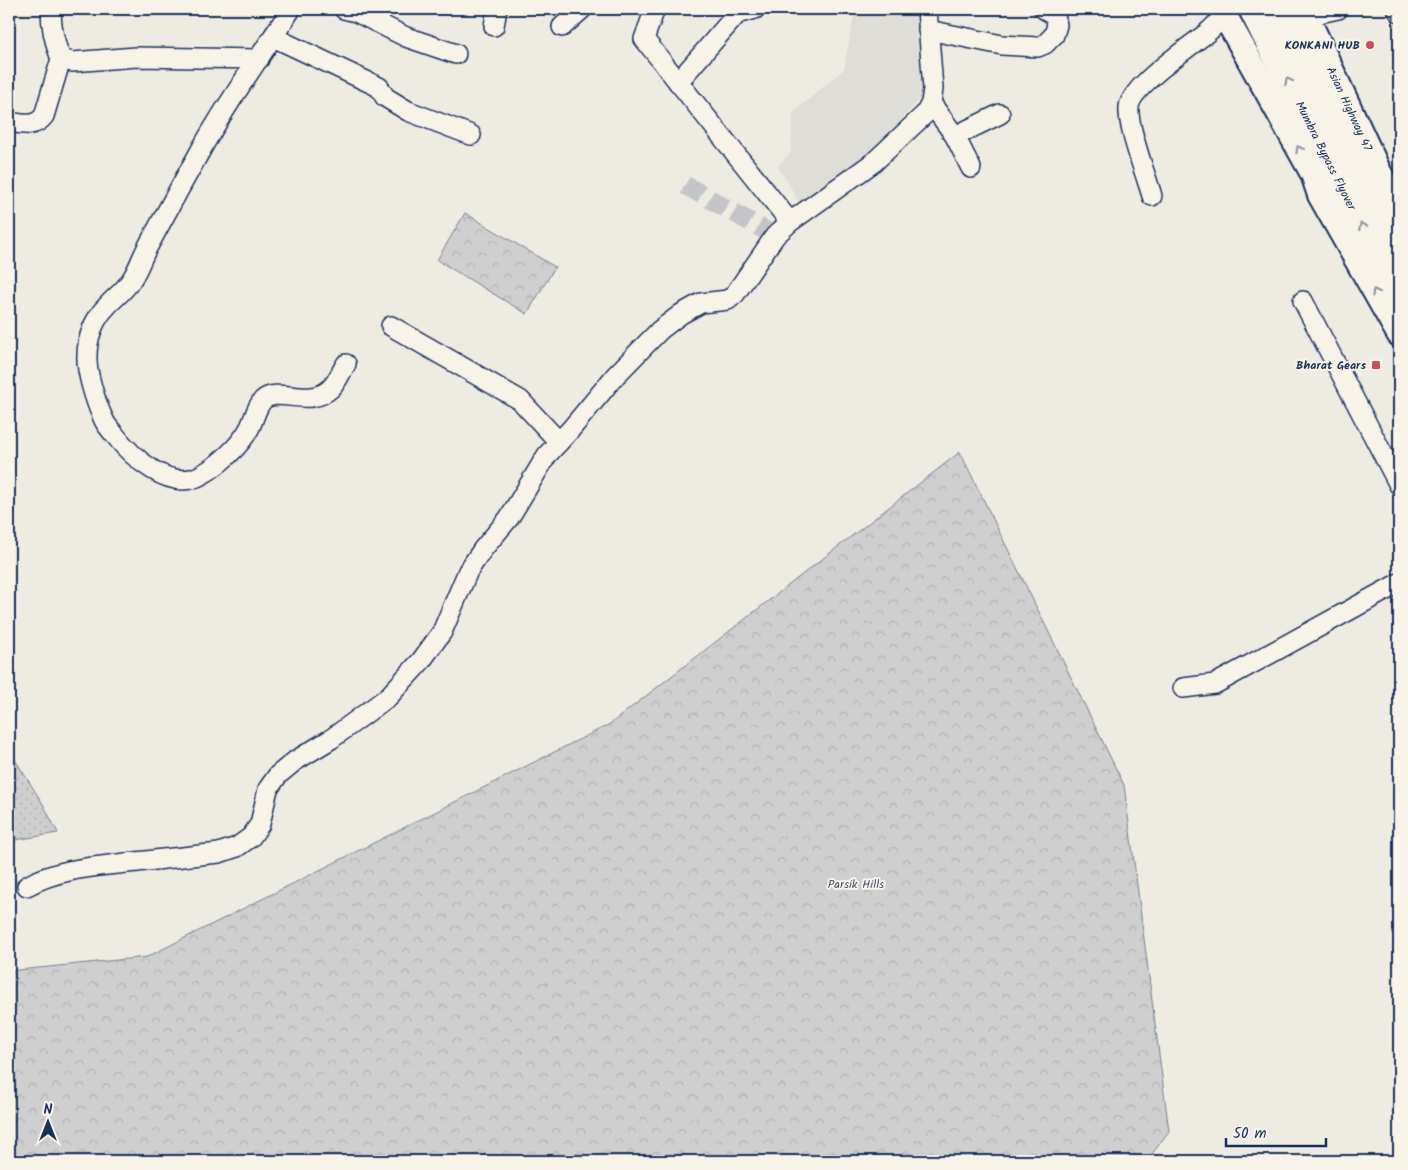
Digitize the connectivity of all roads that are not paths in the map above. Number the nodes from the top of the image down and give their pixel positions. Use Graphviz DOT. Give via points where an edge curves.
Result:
graph roads {
  1 [pos="51,9"];
  2 [pos="291,9"];
  3 [pos="344,9"];
  4 [pos="582,9"];
  5 [pos="655,9"];
  6 [pos="754,9"];
  7 [pos="927,9"];
  8 [pos="1044,9"];
  9 [pos="1252,9"];
  10 [pos="1279,9"];
  11 [pos="1338,9"];
  12 [pos="1397,9"];
  13 [pos="1222,12"];
  14 [pos="1304,12"];
  15 [pos="1399,12"];
  16 [pos="562,27"];
  17 [pos="928,30"];
  18 [pos="273,37"];
  19 [pos="456,54"];
  20 [pos="61,59"];
  21 [pos="259,59"];
  22 [pos="678,82"];
  23 [pos="931,103"];
  24 [pos="1000,114"];
  25 [pos="9,122"];
  26 [pos="471,135"];
  27 [pos="955,136"];
  28 [pos="971,168"];
  29 [pos="1152,196"];
  30 [pos="1399,208"];
  31 [pos="790,222"];
  32 [pos="1399,256"];
  33 [pos="1303,301"];
  34 [pos="1399,301"];
  35 [pos="391,326"];
  36 [pos="1398,328"];
  37 [pos="346,364"];
  38 [pos="559,442"];
  39 [pos="1399,485"];
  40 [pos="1399,583"];
  41 [pos="1183,688"];
  42 [pos="27,886"];
  1 -- 20 [label="street" via="55,45"];
  2 -- 18 [label="street"];
  3 -- 19 [label="street" via="406,37"];
  4 -- 16 [label="street"];
  5 -- 22 [label="street" via="644,39"];
  6 -- 22 [label="street" via="737,14"];
  7 -- 17 [label="street"];
  8 -- 17 [label="street" via="1055,15 1057,25 1050,40 1038,47 1002,45"];
  34 -- 9 [label="highway, Mumbra Bypass Flyover, one-way"];
  10 -- 32 [label="highway, Mumbra Bypass Flyover"];
  11 -- 14 [label="street"];
  12 -- 15 [label="street"];
  13 -- 29 [label="street" via="1208,31 1136,92 1129,105 1129,119"];
  36 -- 13 [label="main road, one-way" via="1320,195 1313,174"];
  14 -- 30 [label="main road, Asian Highway 47"];
  17 -- 23 [label="street" via="933,89"];
  18 -- 21 [label="street"];
  18 -- 26 [label="street" via="379,87 385,97 408,111"];
  20 -- 21 [label="street" via="72,62 136,57"];
  20 -- 25 [label="street" via="40,122"];
  21 -- 37 [label="street" via="199,153 130,283 95,321 86,356 87,371 103,419 124,446 140,462 160,474 191,479 201,476 229,454 249,429 263,400 270,396 302,398 325,393"];
  22 -- 31 [label="street"];
  23 -- 27 [label="street"];
  23 -- 31 [label="street" via="925,114 874,162"];
  24 -- 27 [label="street"];
  27 -- 28 [label="street"];
  31 -- 38 [label="street" via="776,236 735,294 728,300 701,303 660,330 614,376"];
  33 -- 39 [label="street"];
  35 -- 38 [label="street" via="520,400"];
  38 -- 42 [label="street" via="547,455 509,518 468,571 442,632 421,661 388,696 278,775 268,789 260,824 251,837 219,853 72,870"];
  40 -- 41 [label="street" via="1215,684"];
}
